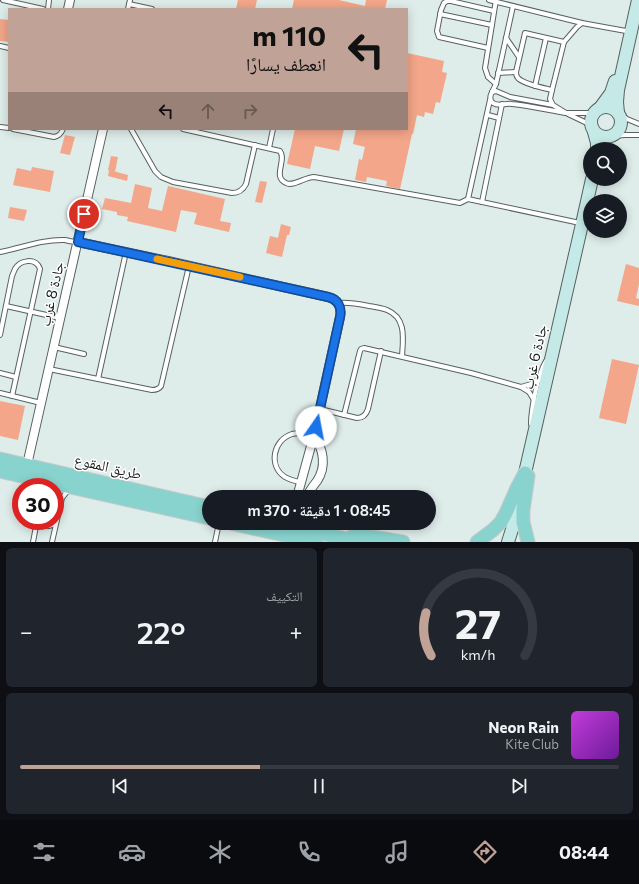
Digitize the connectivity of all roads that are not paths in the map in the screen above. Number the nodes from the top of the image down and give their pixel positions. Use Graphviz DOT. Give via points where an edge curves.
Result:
graph roads {
  1 [pos="3,0"];
  2 [pos="489,0"];
  3 [pos="632,0"];
  4 [pos="638,0"];
  5 [pos="496,1"];
  6 [pos="130,2"];
  7 [pos="514,6"];
  8 [pos="39,8"];
  9 [pos="149,8"];
  10 [pos="494,11"];
  11 [pos="440,14"];
  12 [pos="582,23"];
  13 [pos="492,25"];
  14 [pos="626,31"];
  15 [pos="506,38"];
  16 [pos="546,38"];
  17 [pos="564,42"];
  18 [pos="488,48"];
  19 [pos="519,57"];
  20 [pos="516,72"];
  21 [pos="498,73"];
  22 [pos="496,84"];
  23 [pos="535,86"];
  24 [pos="552,90"];
  25 [pos="492,92"];
  26 [pos="490,100"];
  27 [pos="502,104"];
  28 [pos="553,105"];
  29 [pos="597,110"];
  30 [pos="566,113"];
  31 [pos="619,113"];
  32 [pos="488,115"];
  33 [pos="499,118"];
  34 [pos="639,124"];
  35 [pos="592,129"];
  36 [pos="17,130"];
  37 [pos="63,130"];
  38 [pos="103,130"];
  39 [pos="132,130"];
  40 [pos="188,130"];
  41 [pos="273,130"];
  42 [pos="639,135"];
  43 [pos="612,137"];
  44 [pos="597,142"];
  45 [pos="609,142"];
  46 [pos="255,145"];
  47 [pos="269,148"];
  48 [pos="590,186"];
  49 [pos="468,199"];
  50 [pos="482,202"];
  51 [pos="582,224"];
  52 [pos="584,238"];
  53 [pos="78,242"];
  54 [pos="0,252"];
  55 [pos="126,252"];
  56 [pos="189,266"];
  57 [pos="338,303"];
  58 [pos="6,306"];
  59 [pos="30,312"];
  60 [pos="60,318"];
  61 [pos="0,335"];
  62 [pos="54,347"];
  63 [pos="381,351"];
  64 [pos="84,354"];
  65 [pos="552,355"];
  66 [pos="402,356"];
  67 [pos="49,368"];
  68 [pos="0,373"];
  69 [pos="16,377"];
  70 [pos="98,379"];
  71 [pos="539,379"];
  72 [pos="521,387"];
  73 [pos="0,393"];
  74 [pos="12,396"];
  75 [pos="534,400"];
  76 [pos="41,403"];
  77 [pos="320,409"];
  78 [pos="344,416"];
  79 [pos="314,435"];
  80 [pos="533,437"];
  81 [pos="0,459"];
  82 [pos="27,465"];
  83 [pos="0,471"];
  84 [pos="526,475"];
  85 [pos="22,478"];
  86 [pos="300,482"];
  87 [pos="64,487"];
  88 [pos="72,488"];
  89 [pos="298,490"];
  90 [pos="311,490"];
  91 [pos="64,496"];
  92 [pos="202,505"];
  93 [pos="202,516"];
  94 [pos="36,530"];
  95 [pos="55,530"];
  96 [pos="218,530"];
  97 [pos="262,530"];
  98 [pos="314,530"];
  99 [pos="344,538"];
  100 [pos="33,542"];
  101 [pos="52,542"];
  102 [pos="215,542"];
  103 [pos="316,542"];
  104 [pos="360,542"];
  105 [pos="403,542"];
  106 [pos="476,542"];
  107 [pos="508,542"];
  108 [pos="514,542"];
  109 [pos="528,542"];
  1 -- 8 [label="lane"];
  2 -- 5 [label="lane"];
  3 -- 14 [label="main road"];
  4 -- 31 [label="main road" via="618,90"];
  5 -- 7 [label="lane"];
  5 -- 10 [label="lane"];
  6 -- 9 [label="lane"];
  7 -- 12 [label="lane"];
  7 -- 15 [label="lane"];
  10 -- 11 [label="lane" via="447,1"];
  10 -- 13 [label="lane"];
  11 -- 13 [label="lane"];
  11 -- 18 [label="lane" via="439,37"];
  12 -- 14 [label="lane"];
  12 -- 17 [label="lane"];
  13 -- 18 [label="lane"];
  14 -- 29 [label="main road" via="611,93"];
  15 -- 19 [label="lane"];
  15 -- 21 [label="lane"];
  16 -- 17 [label="lane"];
  16 -- 19 [label="lane" via="525,33"];
  16 -- 23 [label="lane"];
  17 -- 24 [label="lane"];
  18 -- 22 [label="lane" via="485,68 488,77"];
  19 -- 20 [label="lane"];
  20 -- 21 [label="lane"];
  20 -- 23 [label="lane" via="518,79"];
  21 -- 22 [label="lane"];
  22 -- 25 [label="lane"];
  23 -- 24 [label="lane"];
  24 -- 28 [label="lane" via="550,99"];
  25 -- 26 [label="lane"];
  25 -- 28 [label="lane"];
  26 -- 27 [label="lane" via="495,104"];
  26 -- 32 [label="lane"];
  27 -- 30 [label="lane"];
  27 -- 33 [label="lane"];
  28 -- 30 [label="lane"];
  29 -- 30 [label="lane"];
  29 -- 31 [label="main road" via="604,107 612,108"];
  29 -- 35 [label="main road" via="592,116"];
  30 -- 35 [label="lane"];
  31 -- 34 [label="lane"];
  31 -- 43 [label="main road" via="621,126"];
  32 -- 33 [label="lane"];
  32 -- 49 [label="lane"];
  33 -- 50 [label="lane"];
  35 -- 43 [label="main road" via="602,137"];
  35 -- 44 [label="main road"];
  36 -- 37 [label="lane" via="54,137 61,134"];
  38 -- 53 [label="street, جادة 8 غرب"];
  39 -- 46 [label="lane" via="161,177 173,182 232,193 239,192 246,184"];
  40 -- 46 [label="lane"];
  41 -- 47 [label="lane"];
  42 -- 43 [label="lane"];
  43 -- 45 [label="main road"];
  46 -- 47 [label="lane"];
  47 -- 49 [label="lane" via="282,153 280,177 287,184 314,177 460,203"];
  48 -- 51 [label="main road, جادة 6 غرب"];
  49 -- 50 [label="lane"];
  50 -- 51 [label="lane"];
  51 -- 65 [label="main road, جادة 6 غرب"];
  52 -- 84 [label="main road, جادة 6 غرب"];
  53 -- 54 [label="lane" via="45,242"];
  53 -- 55 [label="street"];
  53 -- 60 [label="street, جادة 8 غرب"];
  55 -- 56 [label="street"];
  55 -- 70 [label="lane"];
  56 -- 57 [label="street" via="328,297"];
  56 -- 70 [label="lane" via="160,388 152,390"];
  57 -- 66 [label="lane" via="387,310 398,317 403,329"];
  57 -- 77 [label="street" via="340,317"];
  58 -- 59 [label="lane"];
  58 -- 59 [label="lane" via="15,269 20,264 33,261 40,269"];
  58 -- 61 [label="lane"];
  59 -- 60 [label="lane"];
  59 -- 69 [label="lane"];
  60 -- 62 [label="street, جادة 8 غرب"];
  62 -- 64 [label="lane"];
  62 -- 67 [label="street, جادة 8 غرب"];
  63 -- 66 [label="lane"];
  63 -- 78 [label="lane" via="367,413 361,418"];
  63 -- 78 [label="lane" via="366,348 360,350"];
  65 -- 71 [label="lane" via="544,365"];
  65 -- 80 [label="main road, جادة 6 غرب"];
  66 -- 72 [label="lane"];
  67 -- 70 [label="lane"];
  67 -- 76 [label="street, جادة 8 غرب"];
  68 -- 69 [label="lane"];
  69 -- 74 [label="lane"];
  71 -- 72 [label="lane"];
  71 -- 75 [label="lane"];
  72 -- 75 [label="lane" via="529,392"];
  73 -- 74 [label="lane"];
  74 -- 76 [label="lane"];
  75 -- 80 [label="lane" via="531,421"];
  76 -- 82 [label="street, جادة 8 غرب"];
  77 -- 78 [label="lane"];
  77 -- 79 [label="street"];
  79 -- 86 [label="street"];
  79 -- 86 [label="lane" via="292,433 285,437 276,449 274,456 279,471 285,477"];
  79 -- 90 [label="street" via="322,449 323,465 318,480"];
  80 -- 84 [label="main road, جادة 6 غرب"];
  81 -- 82 [label="main road, طريق المقوع"];
  82 -- 92 [label="main road, طريق المقوع"];
  83 -- 85 [label="main road, طريق المقوع"];
  84 -- 106 [label="main road" via="501,522"];
  84 -- 107 [label="main road, جادة 6 غرب"];
  84 -- 108 [label="main road, جادة 6 غرب"];
  84 -- 109 [label="main road" via="523,522"];
  86 -- 89 [label="street"];
  87 -- 88 [label="main road, طريق المقوع"];
  88 -- 91 [label="lane"];
  88 -- 93 [label="main road, طريق المقوع"];
  94 -- 100 [label="lane"];
  95 -- 101 [label="lane"];
  96 -- 102 [label="lane"];
  97 -- 103 [label="main road"];
  98 -- 99 [label="main road"];
  99 -- 104 [label="main road"];
  99 -- 105 [label="main road" via="370,537"];
}
